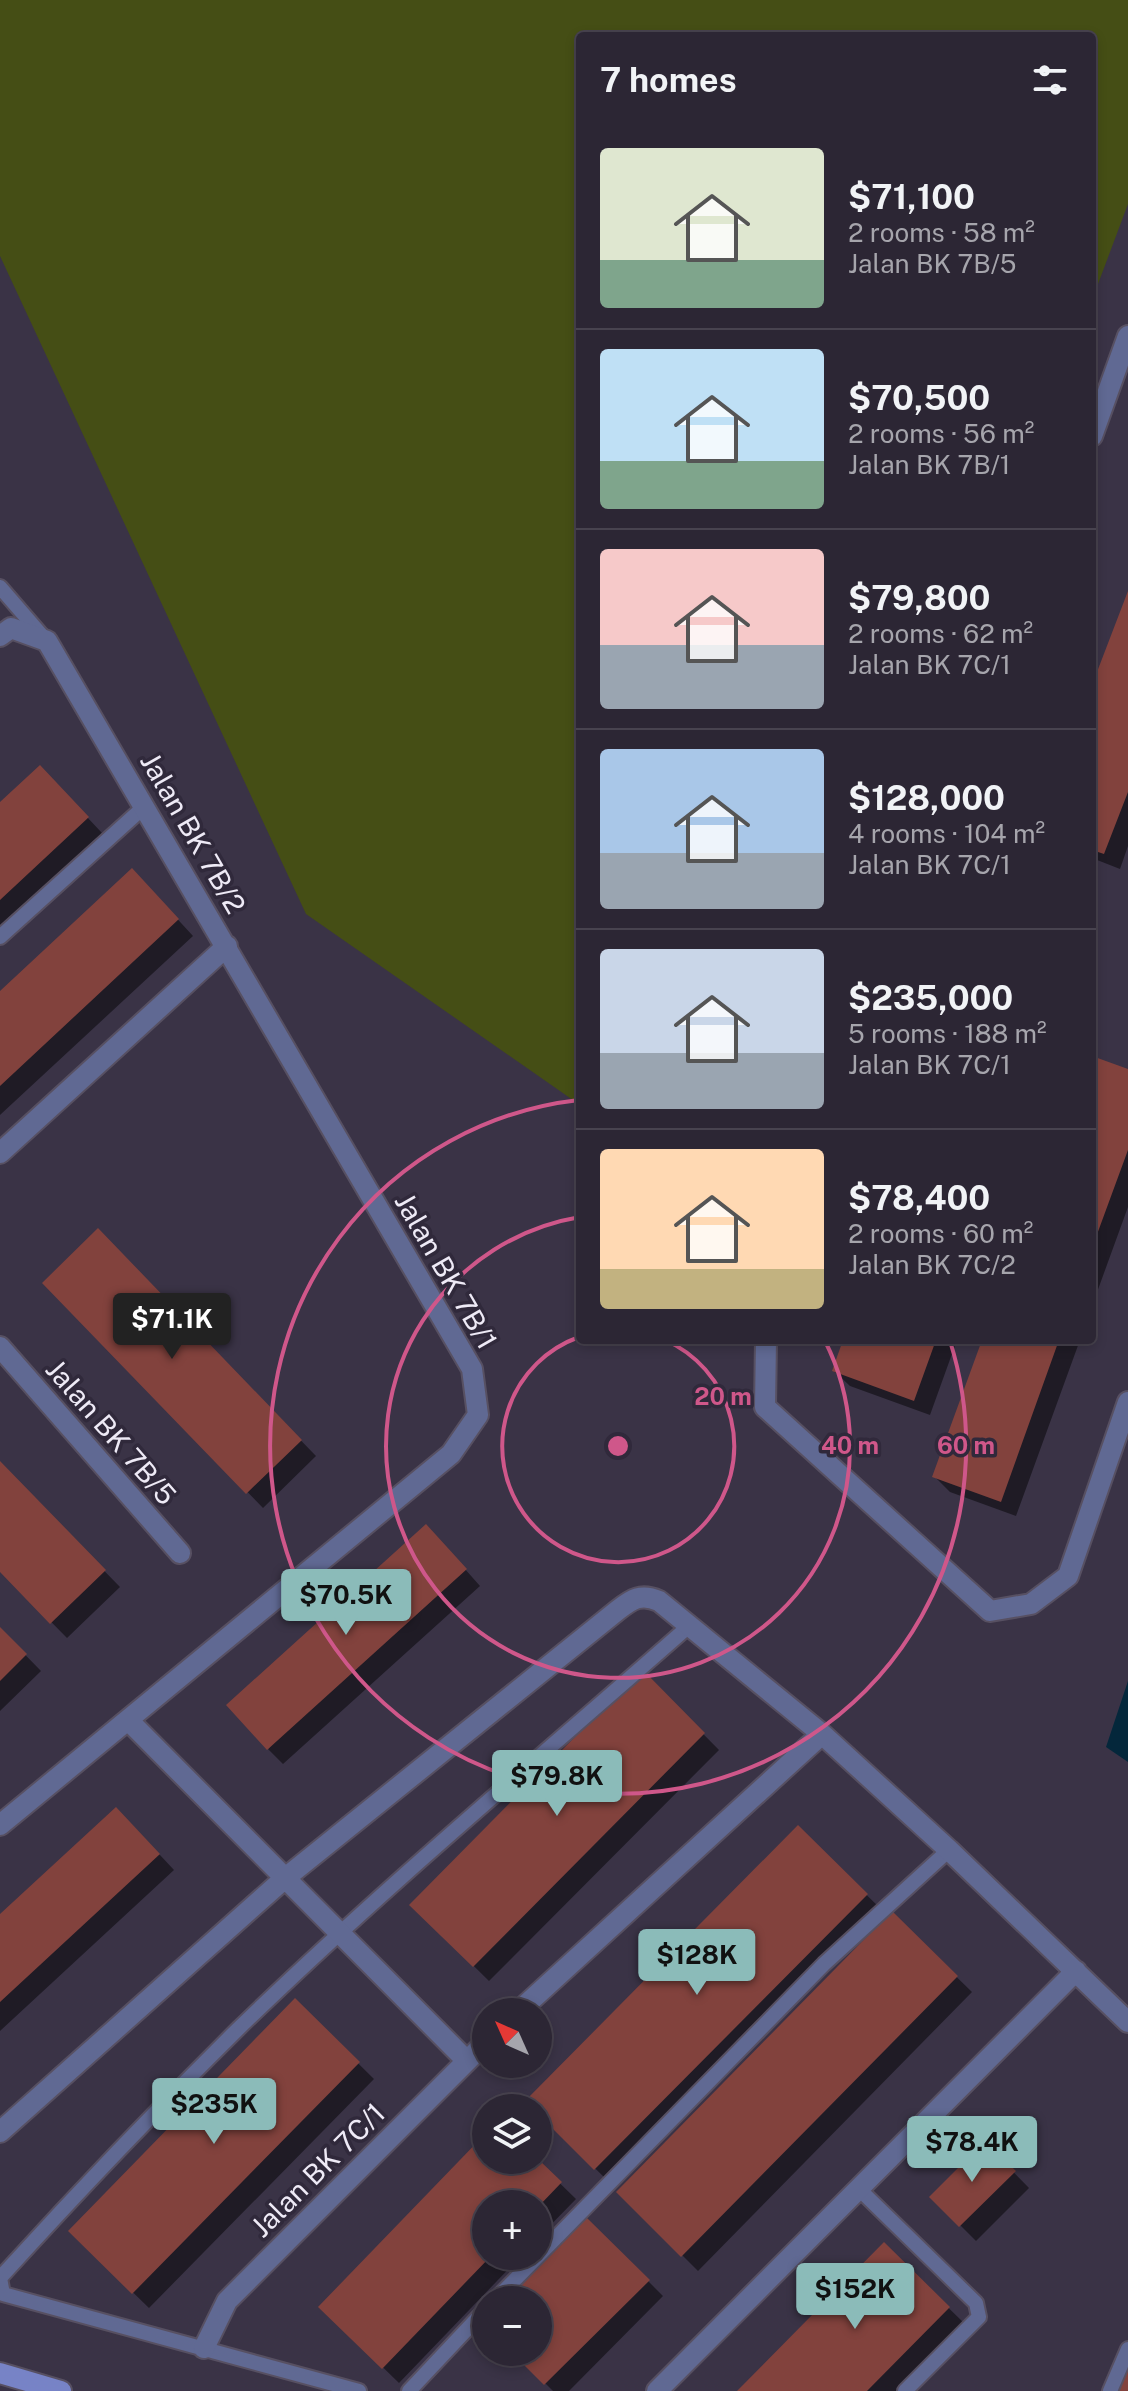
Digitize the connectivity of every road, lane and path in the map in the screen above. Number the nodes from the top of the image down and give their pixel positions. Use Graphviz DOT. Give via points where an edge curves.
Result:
graph roads {
  1 [pos="1128,336"];
  2 [pos="1096,425"];
  3 [pos="0,587"];
  4 [pos="6,632"];
  5 [pos="47,641"];
  6 [pos="145,806"];
  7 [pos="0,937"];
  8 [pos="227,946"];
  9 [pos="0,1153"];
  10 [pos="766,1344"];
  11 [pos="0,1347"];
  12 [pos="1128,1402"];
  13 [pos="180,1553"];
  14 [pos="689,1626"];
  15 [pos="128,1720"];
  16 [pos="822,1734"];
  17 [pos="0,1825"];
  18 [pos="949,1850"];
  19 [pos="284,1879"];
  20 [pos="339,1935"];
  21 [pos="1076,1971"];
  22 [pos="533,1998"];
  23 [pos="1128,2022"];
  24 [pos="472,2055"];
  25 [pos="466,2060"];
  26 [pos="0,2132"];
  27 [pos="859,2189"];
  28 [pos="552,2242"];
  29 [pos="524,2270"];
  30 [pos="509,2286"];
  31 [pos="472,2324"];
  32 [pos="204,2348"];
  33 [pos="1128,2349"];
  34 [pos="0,2373"];
  35 [pos="61,2391"];
  36 [pos="359,2391"];
  37 [pos="409,2391"];
  38 [pos="657,2391"];
  39 [pos="905,2391"];
  40 [pos="1110,2391"];
  1 -- 2 [label="street"];
  3 -- 5 [label="lane"];
  4 -- 5 [label="street"];
  5 -- 6 [label="street, Jalan BK 7B/2"];
  6 -- 7 [label="lane"];
  6 -- 8 [label="street, Jalan BK 7B/2"];
  8 -- 9 [label="street, Jalan BK 7B/2"];
  8 -- 15 [label="street, Jalan BK 7B/1" via="472,1369 478,1415 451,1454"];
  10 -- 12 [label="street" via="765,1407 990,1611 1031,1604 1068,1576"];
  11 -- 13 [label="street, Jalan BK 7B/5"];
  14 -- 16 [label="street"];
  14 -- 19 [label="street" via="659,1601 647,1596 632,1599"];
  14 -- 20 [label="lane"];
  15 -- 17 [label="street, Jalan BK 7B/1"];
  15 -- 19 [label="street"];
  16 -- 18 [label="street"];
  16 -- 22 [label="street"];
  18 -- 21 [label="street"];
  18 -- 28 [label="lane" via="824,1964"];
  19 -- 20 [label="street"];
  19 -- 26 [label="street"];
  20 -- 25 [label="street"];
  20 -- 32 [label="lane" via="103,2164 0,2278 3,2294"];
  21 -- 23 [label="street"];
  21 -- 27 [label="street"];
  24 -- 25 [label="street, Jalan BK 7C/1"];
  25 -- 32 [label="street, Jalan BK 7C/1" via="227,2301"];
  27 -- 38 [label="street"];
  27 -- 39 [label="lane" via="976,2303 979,2317"];
  29 -- 30 [label="lane"];
  31 -- 37 [label="lane"];
  32 -- 36 [label="lane"];
  33 -- 40 [label="lane"];
  34 -- 35 [label="main road"];
}
